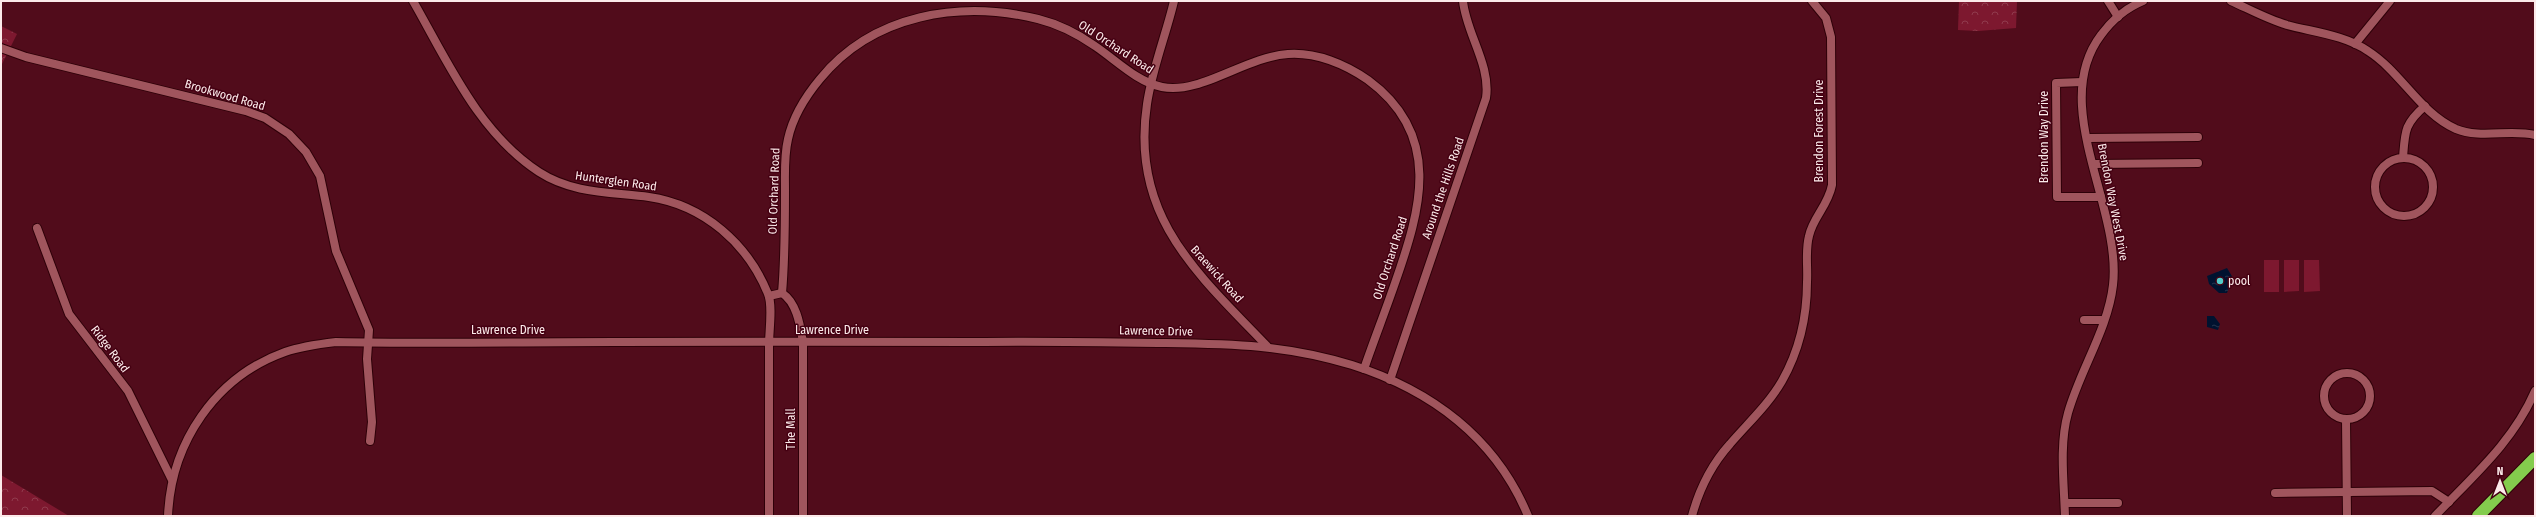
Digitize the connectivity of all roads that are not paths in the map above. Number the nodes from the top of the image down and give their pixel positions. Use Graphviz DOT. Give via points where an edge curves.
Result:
graph roads {
  1 [pos="413,1"];
  2 [pos="1174,1"];
  3 [pos="1463,1"];
  4 [pos="1812,1"];
  5 [pos="2108,1"];
  6 [pos="2143,1"];
  7 [pos="2231,1"];
  8 [pos="2390,1"];
  9 [pos="976,4"];
  10 [pos="2118,17"];
  11 [pos="2355,44"];
  12 [pos="1,48"];
  13 [pos="2082,82"];
  14 [pos="1151,84"];
  15 [pos="2425,106"];
  16 [pos="2535,135"];
  17 [pos="2198,137"];
  18 [pos="2088,138"];
  19 [pos="2403,158"];
  20 [pos="2198,163"];
  21 [pos="2094,164"];
  22 [pos="2101,197"];
  23 [pos="37,228"];
  24 [pos="782,293"];
  25 [pos="769,296"];
  26 [pos="2084,320"];
  27 [pos="2103,320"];
  28 [pos="369,342"];
  29 [pos="803,342"];
  30 [pos="769,343"];
  31 [pos="1267,346"];
  32 [pos="1364,369"];
  33 [pos="1390,380"];
  34 [pos="2535,391"];
  35 [pos="2346,420"];
  36 [pos="370,441"];
  37 [pos="2535,458"];
  38 [pos="172,480"];
  39 [pos="2347,492"];
  40 [pos="2275,493"];
  41 [pos="2449,502"];
  42 [pos="2065,503"];
  43 [pos="2118,503"];
  44 [pos="168,516"];
  45 [pos="769,516"];
  46 [pos="803,516"];
  47 [pos="1528,516"];
  48 [pos="1692,516"];
  49 [pos="2065,516"];
  50 [pos="2347,516"];
  51 [pos="2435,516"];
  52 [pos="2478,516"];
  1 -- 25 [label="street, Hunterglen Road" via="476,110 494,133 524,161 571,186 596,192 665,200 694,211 720,228 738,246 757,272"];
  2 -- 14 [label="street, Braewick Road"];
  3 -- 33 [label="street, Around the Hills Road" via="1466,21 1485,73 1486,98"];
  4 -- 48 [label="street, Brendon Forest Drive" via="1826,18 1831,37 1832,185 1828,200 1811,228 1808,239 1807,290 1803,322 1794,353 1782,379 1762,409 1722,454 1705,482"];
  5 -- 10 [label="street"];
  6 -- 10 [label="street, Brendon Way West Drive"];
  7 -- 11 [label="street" via="2286,24"];
  8 -- 11 [label="street"];
  9 -- 14 [label="street, Old Orchard Road" via="1059,26 1092,44"];
  9 -- 24 [label="street, Old Orchard Road" via="922,14 873,34 839,59 806,96 793,123 786,148"];
  10 -- 13 [label="street, Brendon Way West Drive" via="2094,45"];
  11 -- 15 [label="street" via="2381,60"];
  12 -- 28 [label="street, Brookwood Road" via="26,57 246,111 265,118 283,129 306,152 320,176 336,251 350,289 368,326"];
  13 -- 18 [label="street, Brendon Way West Drive" via="2082,109"];
  13 -- 22 [label="street, Brendon Way Drive" via="2056,83 2057,198"];
  14 -- 31 [label="street, Braewick Road" via="1145,120 1146,153 1153,193 1161,216 1176,245 1193,269"];
  14 -- 32 [label="street, Old Orchard Road" via="1168,88 1187,87 1258,59 1296,54 1320,58 1347,67 1371,82 1391,101 1405,121 1414,144 1419,172 1419,201 1412,234"];
  15 -- 16 [label="street" via="2445,124 2460,130"];
  15 -- 19 [label="street" via="2413,116 2407,126"];
  17 -- 18 [label="street"];
  18 -- 21 [label="street, Brendon Way West Drive"];
  19 -- 19 [label="street" via="2384,166 2377,176 2375,188 2376,197 2384,208 2395,215 2404,216 2413,215 2425,208 2433,187 2430,175 2423,165 2412,159"];
  20 -- 21 [label="street"];
  21 -- 22 [label="street, Brendon Way West Drive"];
  22 -- 27 [label="street, Brendon Way West Drive" via="2114,268 2112,293"];
  23 -- 38 [label="street, Ridge Road" via="69,314 128,391"];
  24 -- 25 [label="street"];
  24 -- 29 [label="street" via="796,313"];
  25 -- 30 [label="street, Hunterglen Road"];
  26 -- 27 [label="street"];
  27 -- 42 [label="street, Brendon Way West Drive" via="2067,416"];
  28 -- 30 [label="street, Lawrence Drive"];
  28 -- 36 [label="street, Brookwood Road" via="367,359 372,422"];
  28 -- 38 [label="street, Lawrence Drive" via="336,342 295,349 246,371 215,398 195,424 182,450"];
  29 -- 30 [label="street, Lawrence Drive"];
  29 -- 31 [label="street, Lawrence Drive" via="1133,342"];
  29 -- 46 [label="street, The Mall"];
  30 -- 45 [label="street, The Mall"];
  31 -- 32 [label="street, Lawrence Drive" via="1316,355"];
  32 -- 33 [label="street, Lawrence Drive"];
  33 -- 47 [label="street, Lawrence Drive" via="1435,403 1479,439 1505,471"];
  34 -- 41 [label="street" via="2514,432"];
  35 -- 35 [label="street" via="2364,412 2370,398 2370,390 2365,382 2358,375 2349,373 2332,378 2323,394 2324,404 2329,412"];
  35 -- 39 [label="street"];
  37 -- 52 [label="highway"];
  38 -- 44 [label="street, Lawrence Drive"];
  39 -- 40 [label="street"];
  39 -- 41 [label="street" via="2432,491"];
  39 -- 50 [label="street"];
  41 -- 51 [label="street"];
  42 -- 43 [label="street"];
  42 -- 49 [label="street, Brendon Way West Drive"];
}
